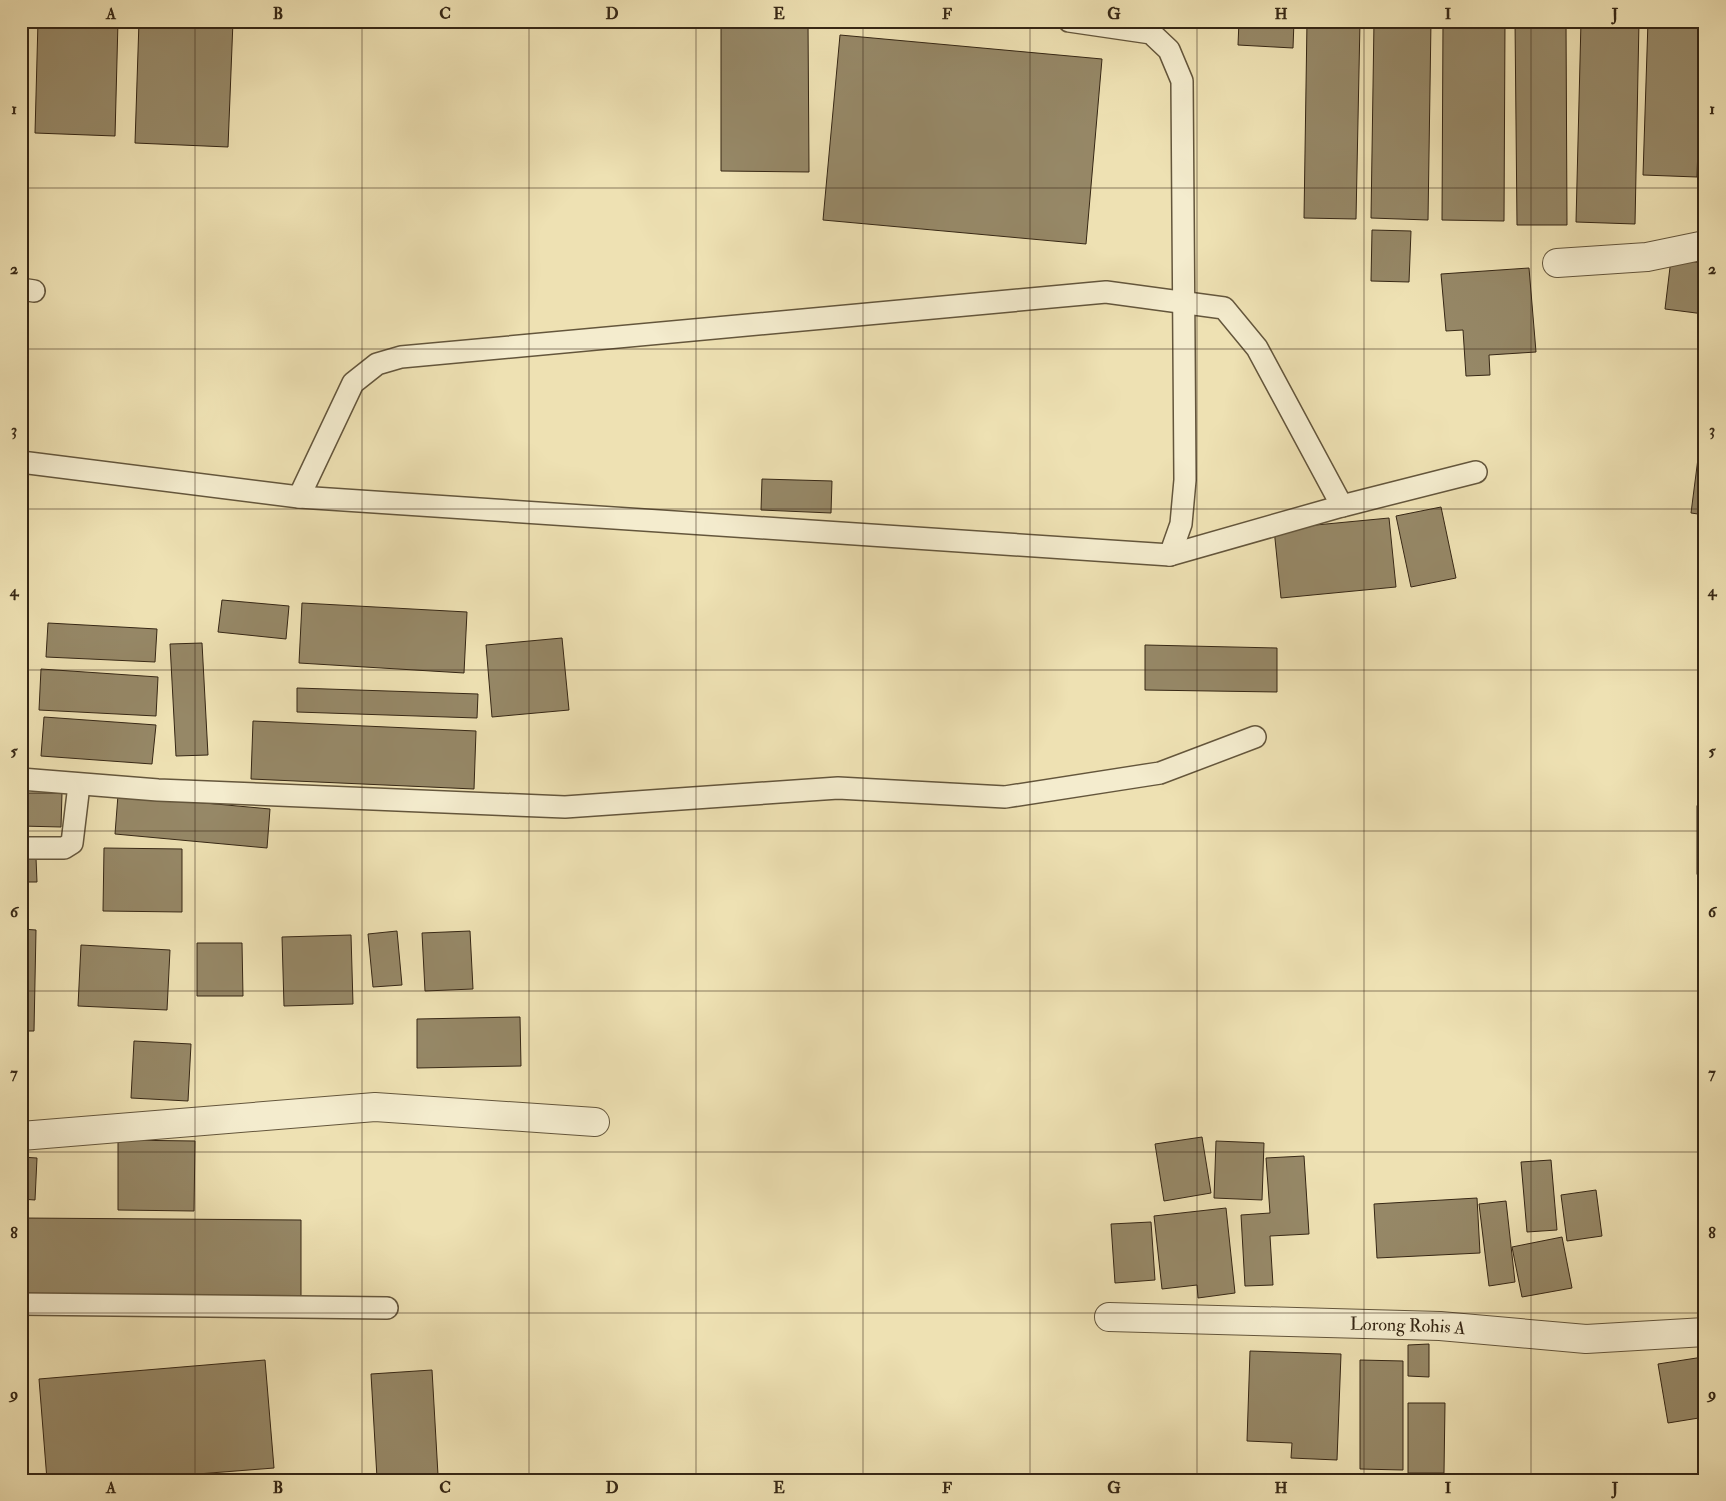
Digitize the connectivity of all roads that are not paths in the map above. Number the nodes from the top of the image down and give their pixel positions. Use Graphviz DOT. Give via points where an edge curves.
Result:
graph roads {
  1 [pos="1068,21"];
  2 [pos="1705,245"];
  3 [pos="1557,263"];
  4 [pos="1183,300"];
  5 [pos="21,462"];
  6 [pos="1476,472"];
  7 [pos="299,497"];
  8 [pos="1342,506"];
  9 [pos="1170,555"];
  10 [pos="1255,737"];
  11 [pos="21,779"];
  12 [pos="79,785"];
  13 [pos="21,848"];
  14 [pos="595,1122"];
  15 [pos="21,1136"];
  16 [pos="21,1304"];
  17 [pos="387,1308"];
  18 [pos="1109,1318"];
  19 [pos="1705,1332"];
  1 -- 4 [label="lane" via="1151,33 1169,50 1182,81"];
  2 -- 3 [label="street" via="1647,257"];
  4 -- 7 [label="lane" via="1106,292 401,357 377,364 353,383"];
  4 -- 8 [label="lane" via="1224,308 1257,348"];
  4 -- 9 [label="lane" via="1185,480 1181,524"];
  5 -- 7 [label="lane"];
  6 -- 8 [label="lane"];
  7 -- 9 [label="lane"];
  8 -- 9 [label="lane"];
  10 -- 12 [label="lane" via="1160,773 1005,796 838,788 565,807"];
  11 -- 12 [label="lane"];
  12 -- 13 [label="lane" via="72,843 64,848"];
  14 -- 15 [label="street" via="375,1107"];
  16 -- 17 [label="lane"];
  18 -- 19 [label="street, Lorong Rohis A" via="1440,1326 1586,1339"];
}
